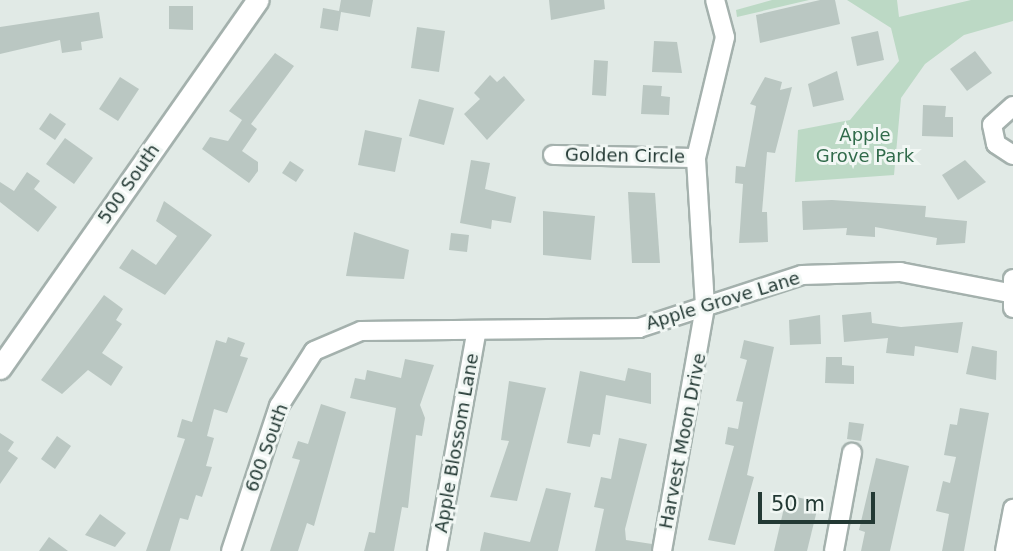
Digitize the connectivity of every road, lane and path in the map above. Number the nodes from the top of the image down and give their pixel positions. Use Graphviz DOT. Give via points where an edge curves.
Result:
graph roads {
  1 [pos="258,0"];
  2 [pos="715,0"];
  3 [pos="1013,106"];
  4 [pos="553,155"];
  5 [pos="1013,155"];
  6 [pos="696,158"];
  7 [pos="1012,293"];
  8 [pos="705,306"];
  9 [pos="476,334"];
  10 [pos="314,351"];
  11 [pos="0,368"];
  12 [pos="852,453"];
  13 [pos="1013,509"];
  14 [pos="232,551"];
  15 [pos="438,551"];
  16 [pos="662,551"];
  17 [pos="834,551"];
  18 [pos="1005,551"];
  1 -- 11 [label="street, 500 South"];
  2 -- 6 [label="street, Harvest Moon Drive" via="725,37"];
  3 -- 5 [label="street" via="992,125 996,144"];
  4 -- 6 [label="street, Golden Circle"];
  6 -- 8 [label="street, Harvest Moon Drive"];
  7 -- 8 [label="street, Apple Grove Lane" via="900,272 802,275"];
  8 -- 9 [label="street, Apple Grove Lane" via="639,328"];
  8 -- 16 [label="street, Harvest Moon Drive"];
  9 -- 10 [label="street, Apple Grove Lane" via="361,331"];
  9 -- 15 [label="street, Apple Blossom Lane"];
  10 -- 14 [label="street, 600 South" via="279,407"];
  12 -- 17 [label="street"];
  13 -- 18 [label="street"];
}
